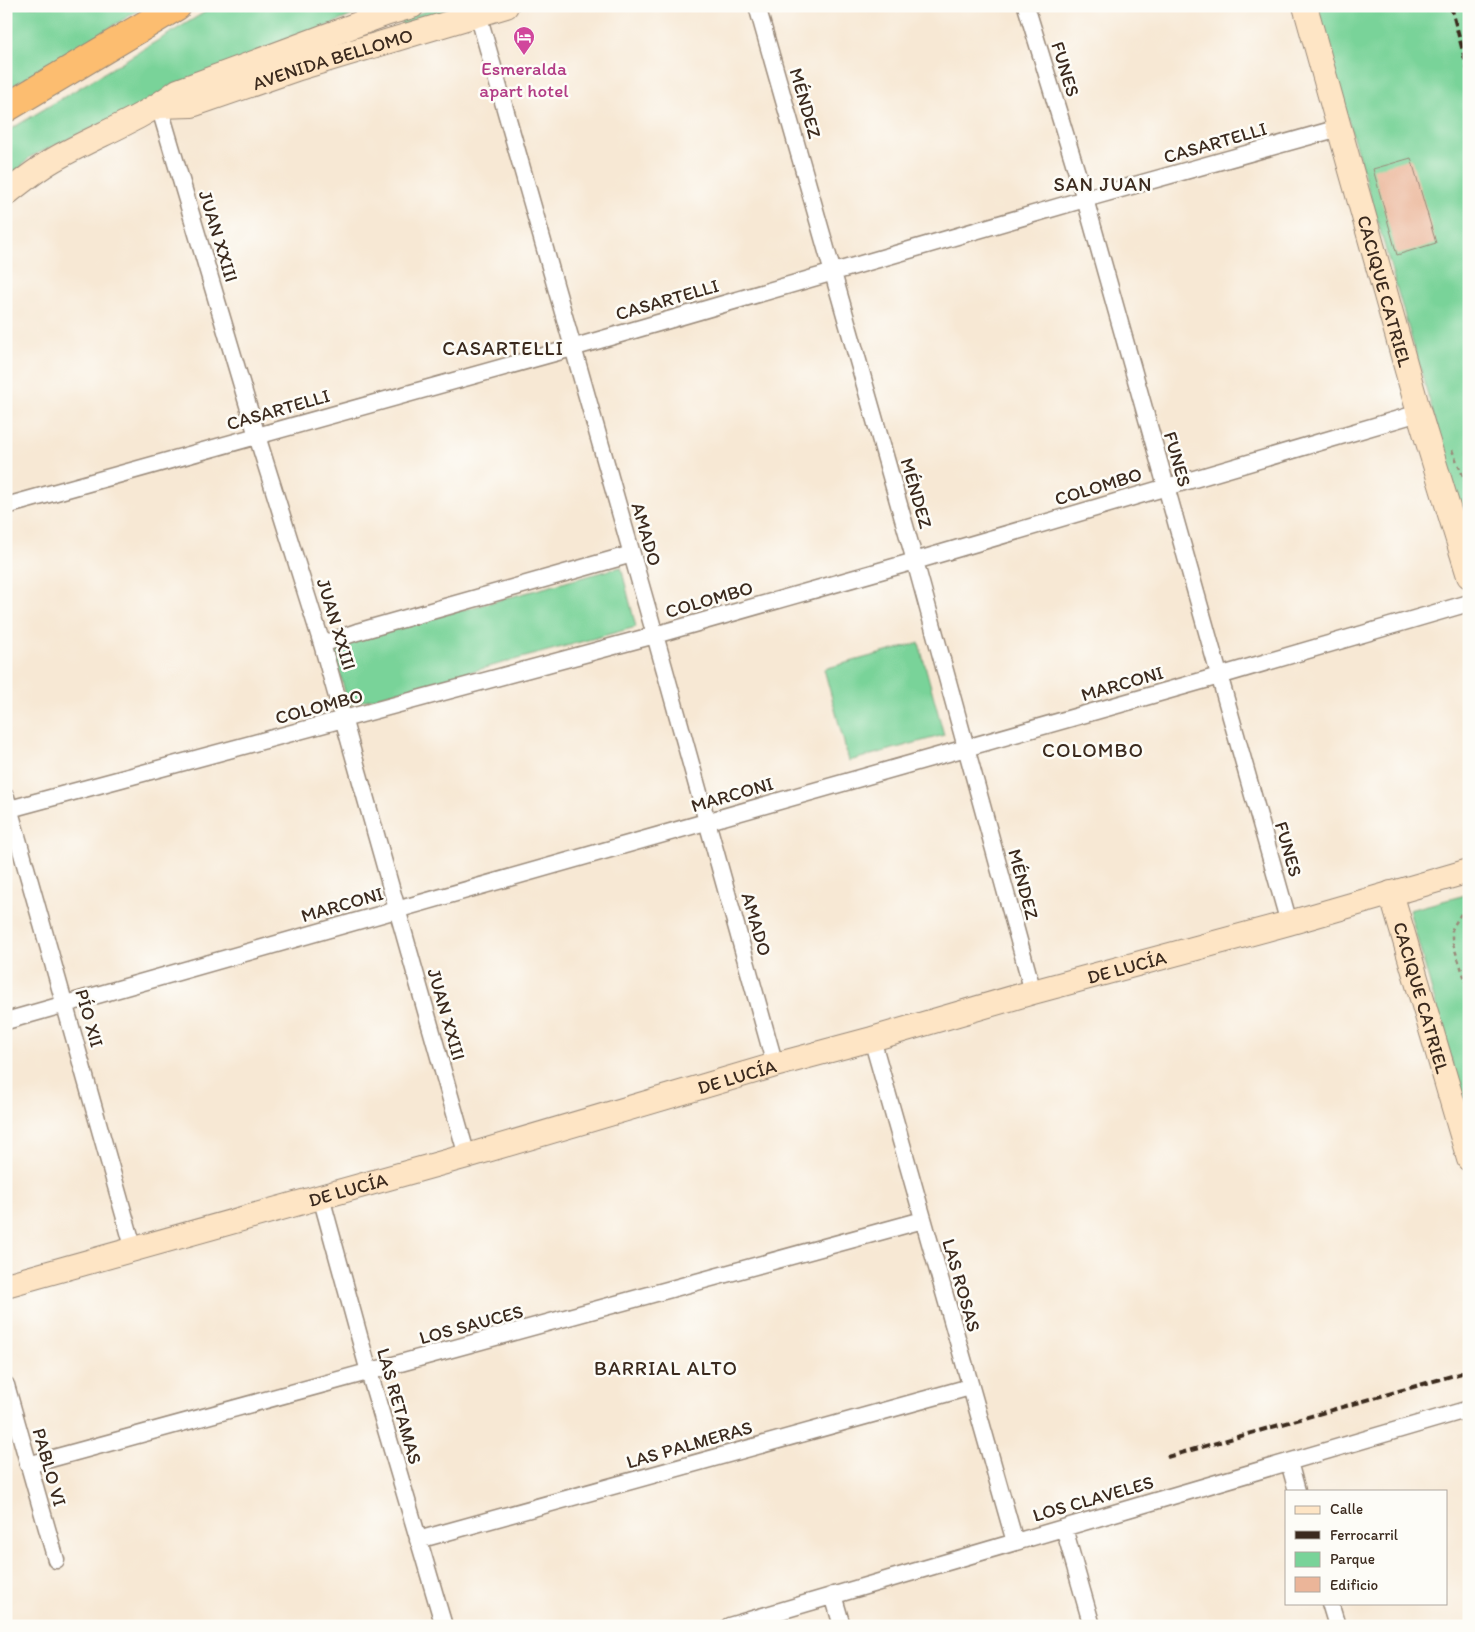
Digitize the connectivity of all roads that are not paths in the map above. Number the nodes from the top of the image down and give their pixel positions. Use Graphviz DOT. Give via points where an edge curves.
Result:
graph roads {
  1 [pos="177,6"];
  2 [pos="412,6"];
  3 [pos="506,6"];
  4 [pos="757,6"];
  5 [pos="1026,6"];
  6 [pos="1305,6"];
  7 [pos="384,10"];
  8 [pos="478,14"];
  9 [pos="392,40"];
  10 [pos="159,106"];
  11 [pos="6,108"];
  12 [pos="1339,128"];
  13 [pos="6,194"];
  14 [pos="1085,199"];
  15 [pos="833,272"];
  16 [pos="572,348"];
  17 [pos="1419,413"];
  18 [pos="257,436"];
  19 [pos="1165,487"];
  20 [pos="6,506"];
  21 [pos="632,554"];
  22 [pos="915,561"];
  23 [pos="1469,576"];
  24 [pos="1469,603"];
  25 [pos="655,635"];
  26 [pos="322,644"];
  27 [pos="1219,676"];
  28 [pos="344,720"];
  29 [pos="965,747"];
  30 [pos="7,806"];
  31 [pos="707,822"];
  32 [pos="1469,871"];
  33 [pos="1391,893"];
  34 [pos="397,909"];
  35 [pos="1289,923"];
  36 [pos="1033,992"];
  37 [pos="65,1005"];
  38 [pos="6,1021"];
  39 [pos="872,1039"];
  40 [pos="775,1065"];
  41 [pos="467,1156"];
  42 [pos="1469,1159"];
  43 [pos="320,1197"];
  44 [pos="923,1220"];
  45 [pos="134,1250"];
  46 [pos="6,1285"];
  47 [pos="369,1372"];
  48 [pos="6,1385"];
  49 [pos="970,1387"];
  50 [pos="1469,1409"];
  51 [pos="1289,1462"];
  52 [pos="28,1465"];
  53 [pos="1297,1490"];
  54 [pos="1064,1528"];
  55 [pos="418,1540"];
  56 [pos="1015,1542"];
  57 [pos="56,1560"];
  58 [pos="833,1595"];
  59 [pos="1330,1604"];
  60 [pos="444,1626"];
  61 [pos="729,1626"];
  62 [pos="842,1626"];
  63 [pos="1092,1626"];
  64 [pos="1337,1626"];
  1 -- 11 [label="highway"];
  2 -- 7 [label="street, AVENIDA BELLOMO"];
  3 -- 8 [label="street, AVENIDA BELLOMO"];
  4 -- 15 [label="street, MÉNDEZ"];
  5 -- 14 [label="street, FUNES"];
  6 -- 12 [label="street, CACIQUE CATRIEL"];
  7 -- 9 [label="street"];
  7 -- 10 [label="street, AVENIDA BELLOMO" via="178,91"];
  8 -- 9 [label="street, AVENIDA BELLOMO"];
  8 -- 16 [label="street, AMADO"];
  9 -- 10 [label="street, AVENIDA BELLOMO" via="192,105"];
  10 -- 13 [label="street, AVENIDA BELLOMO" via="52,161"];
  10 -- 18 [label="street, JUAN XXIII"];
  12 -- 14 [label="street, CASARTELLI"];
  12 -- 17 [label="street, CACIQUE CATRIEL"];
  14 -- 15 [label="street, CASARTELLI"];
  14 -- 19 [label="street, FUNES"];
  15 -- 16 [label="street, CASARTELLI"];
  15 -- 22 [label="street, MÉNDEZ"];
  16 -- 18 [label="street, CASARTELLI"];
  16 -- 21 [label="street, AMADO"];
  17 -- 19 [label="street, COLOMBO"];
  17 -- 23 [label="street, CACIQUE CATRIEL"];
  18 -- 20 [label="street, CASARTELLI"];
  18 -- 26 [label="street, JUAN XXIII"];
  19 -- 22 [label="street, COLOMBO"];
  19 -- 27 [label="street, FUNES"];
  21 -- 25 [label="street, AMADO"];
  21 -- 26 [label="street"];
  22 -- 25 [label="street, COLOMBO"];
  22 -- 29 [label="street, MÉNDEZ"];
  24 -- 27 [label="street, MARCONI"];
  25 -- 28 [label="street, COLOMBO"];
  25 -- 31 [label="street, AMADO"];
  26 -- 28 [label="street, JUAN XXIII"];
  27 -- 29 [label="street, MARCONI"];
  27 -- 35 [label="street, FUNES"];
  28 -- 30 [label="street, COLOMBO"];
  28 -- 34 [label="street, JUAN XXIII"];
  29 -- 31 [label="street, MARCONI"];
  29 -- 36 [label="street, MÉNDEZ"];
  30 -- 37 [label="street, PÍO XII"];
  31 -- 34 [label="street, MARCONI"];
  31 -- 40 [label="street, AMADO"];
  32 -- 33 [label="street, DE LUCÍA"];
  33 -- 35 [label="street, DE LUCÍA"];
  33 -- 42 [label="street, CACIQUE CATRIEL"];
  34 -- 37 [label="street, MARCONI"];
  34 -- 41 [label="street, JUAN XXIII"];
  35 -- 36 [label="street, DE LUCÍA"];
  36 -- 39 [label="street, DE LUCÍA"];
  37 -- 38 [label="street, MARCONI"];
  37 -- 45 [label="street, PÍO XII"];
  39 -- 40 [label="street, DE LUCÍA"];
  39 -- 44 [label="street, LAS ROSAS"];
  40 -- 41 [label="street, DE LUCÍA"];
  41 -- 43 [label="street, DE LUCÍA"];
  43 -- 45 [label="street, DE LUCÍA"];
  43 -- 47 [label="street, LAS RETAMAS"];
  44 -- 47 [label="street, LOS SAUCES"];
  44 -- 49 [label="street, LAS ROSAS"];
  45 -- 46 [label="street, DE LUCÍA"];
  47 -- 52 [label="street, LOS SAUCES"];
  47 -- 55 [label="street, LAS RETAMAS"];
  48 -- 52 [label="street, PABLO VI"];
  49 -- 55 [label="street, LAS PALMERAS"];
  49 -- 56 [label="street, LAS ROSAS"];
  50 -- 51 [label="street, LOS CLAVELES"];
  51 -- 53 [label="street"];
  51 -- 54 [label="street, LOS CLAVELES"];
  52 -- 57 [label="street, PABLO VI"];
  54 -- 56 [label="street, LOS CLAVELES"];
  54 -- 63 [label="street"];
  55 -- 60 [label="street, LAS RETAMAS"];
  56 -- 58 [label="street, LOS CLAVELES"];
  58 -- 61 [label="street, LOS CLAVELES"];
  58 -- 62 [label="street"];
  59 -- 64 [label="street"];
}
